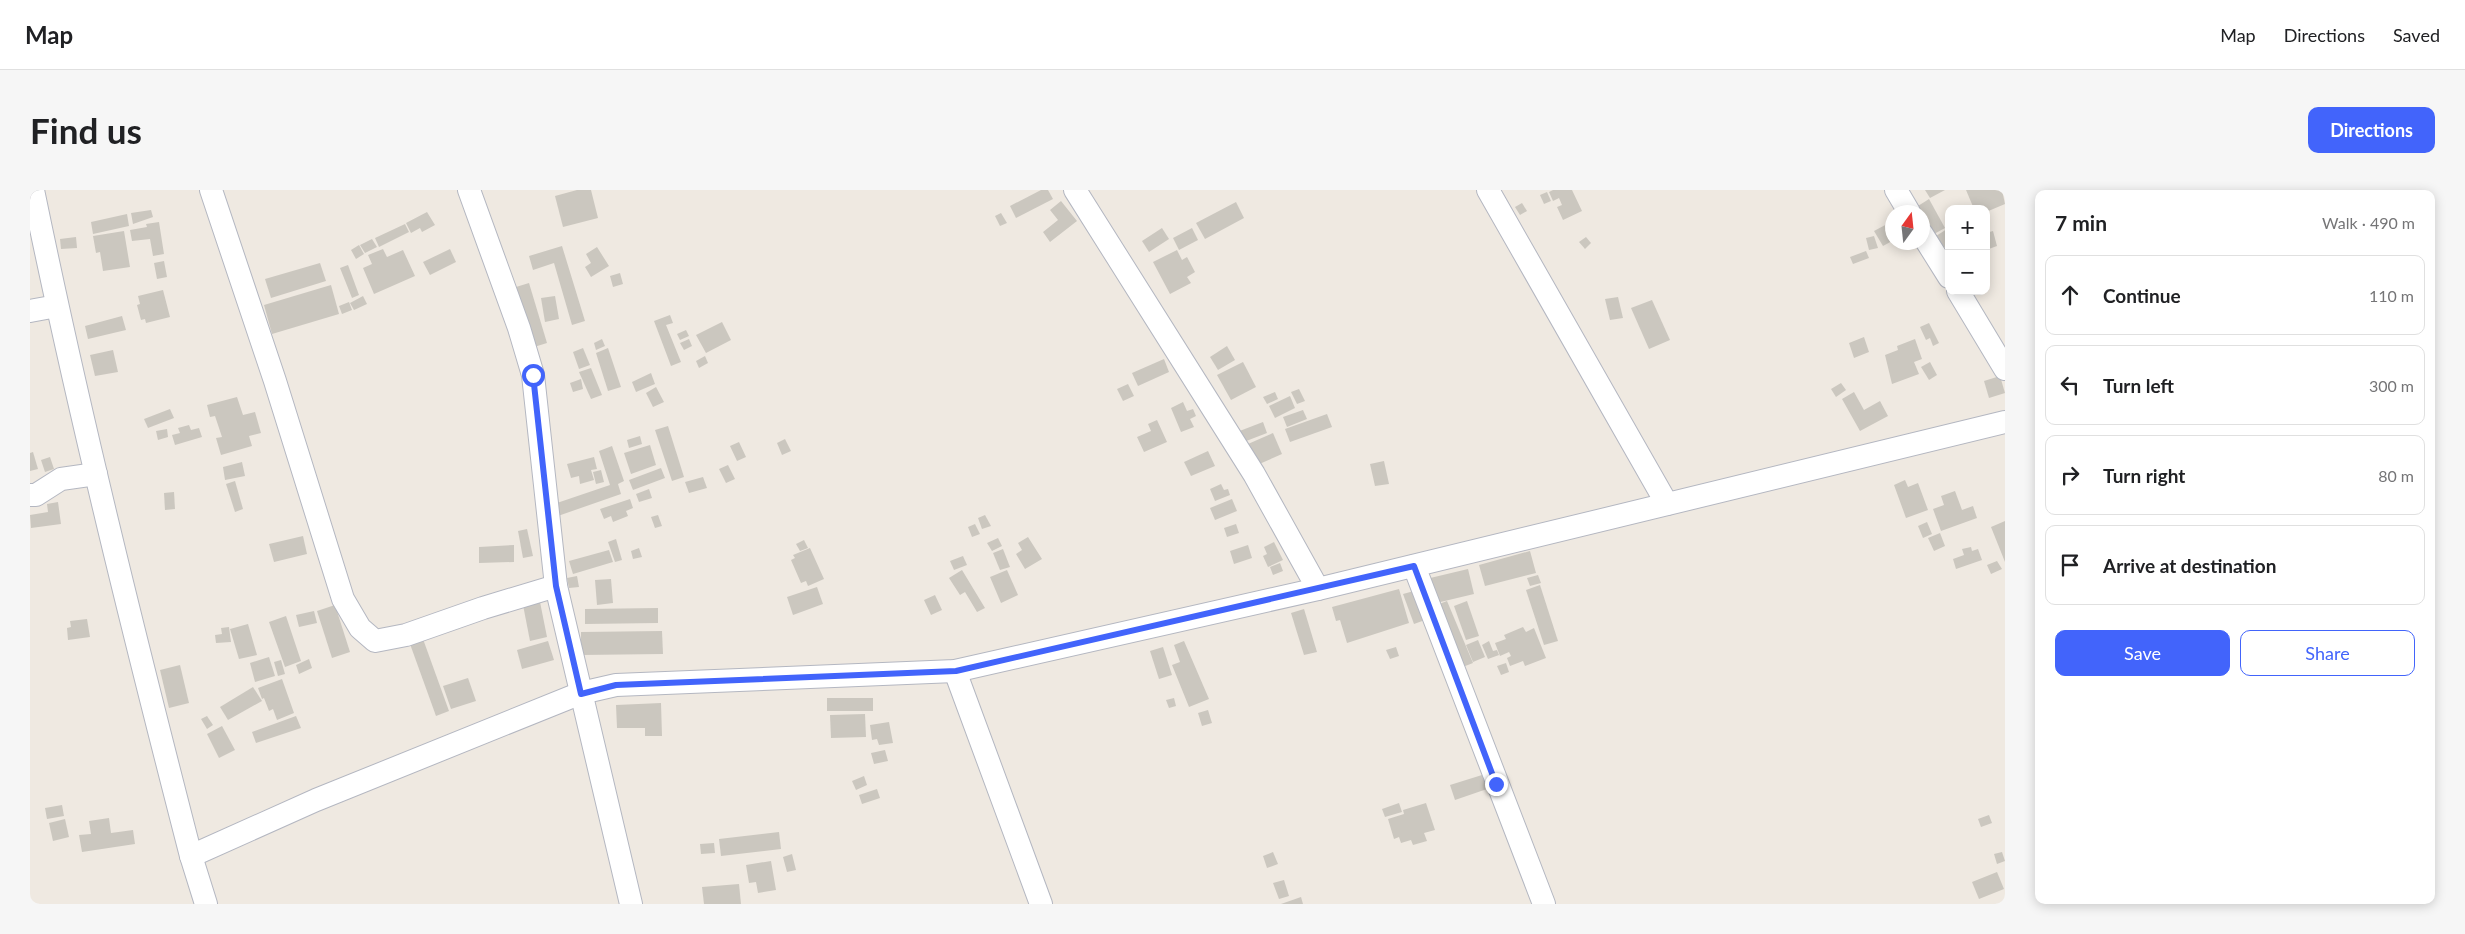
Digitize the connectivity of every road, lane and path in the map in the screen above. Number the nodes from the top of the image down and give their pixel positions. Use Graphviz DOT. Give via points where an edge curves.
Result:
graph roads {
  1 [pos="33,190"];
  2 [pos="211,190"];
  3 [pos="469,190"];
  4 [pos="1075,190"];
  5 [pos="1488,190"];
  6 [pos="1896,190"];
  7 [pos="1905,205"];
  8 [pos="1930,247"];
  9 [pos="1945,271"];
  10 [pos="1960,295"];
  11 [pos="57,306"];
  12 [pos="30,311"];
  13 [pos="2005,369"];
  14 [pos="2005,422"];
  15 [pos="96,474"];
  16 [pos="30,495"];
  17 [pos="1667,504"];
  18 [pos="1414,566"];
  19 [pos="556,586"];
  20 [pos="1318,589"];
  21 [pos="956,671"];
  22 [pos="581,694"];
  23 [pos="191,856"];
  24 [pos="206,904"];
  25 [pos="631,904"];
  26 [pos="1041,904"];
  27 [pos="1544,904"];
  1 -- 11 [label="street"];
  2 -- 19 [label="street" via="343,599 360,628 375,641 406,635"];
  3 -- 19 [label="street" via="520,328 533,375"];
  4 -- 20 [label="street" via="1254,474"];
  5 -- 17 [label="street"];
  6 -- 7 [label="street"];
  8 -- 9 [label="street"];
  10 -- 13 [label="street"];
  11 -- 12 [label="street"];
  11 -- 15 [label="street"];
  14 -- 17 [label="street"];
  15 -- 16 [label="street" via="62,479 36,495"];
  15 -- 23 [label="street"];
  17 -- 18 [label="street"];
  18 -- 20 [label="street"];
  18 -- 27 [label="street"];
  19 -- 22 [label="street"];
  20 -- 21 [label="street"];
  21 -- 22 [label="street" via="616,685"];
  21 -- 26 [label="street"];
  22 -- 23 [label="street" via="316,800"];
  22 -- 25 [label="street"];
  23 -- 24 [label="street"];
}
